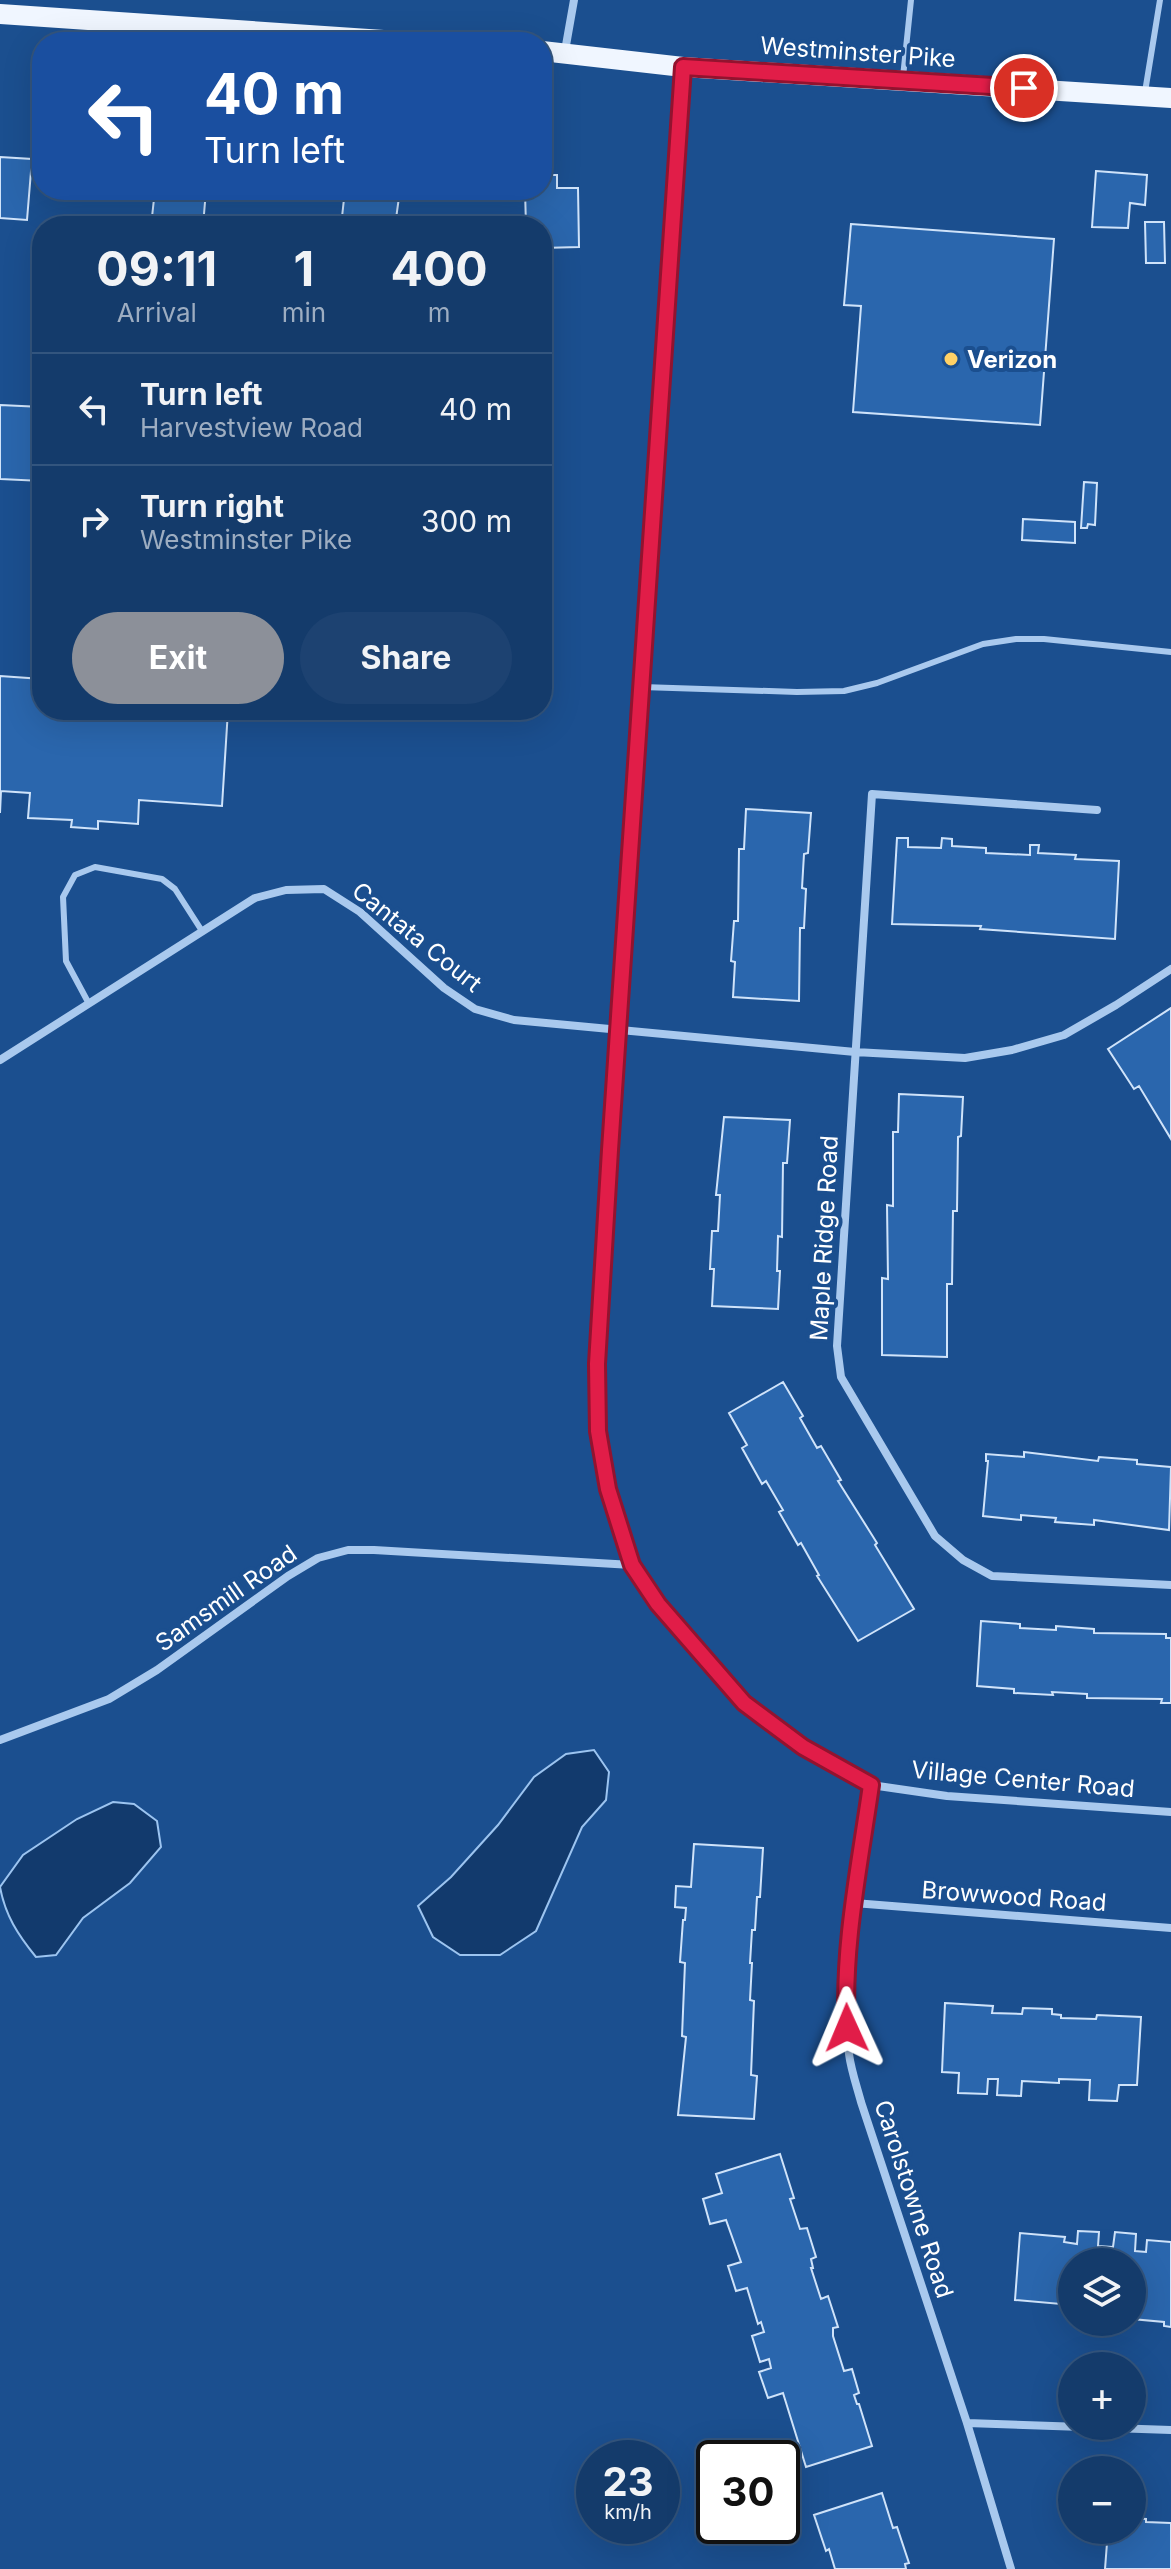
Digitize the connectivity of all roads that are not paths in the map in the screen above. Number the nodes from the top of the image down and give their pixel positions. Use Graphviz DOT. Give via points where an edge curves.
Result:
graph roads {
  1 [pos="574,0"];
  2 [pos="911,0"];
  3 [pos="1160,0"];
  4 [pos="0,14"];
  5 [pos="266,32"];
  6 [pos="552,51"];
  7 [pos="565,52"];
  8 [pos="683,67"];
  9 [pos="903,81"];
  10 [pos="1145,96"];
  11 [pos="1171,98"];
  12 [pos="1171,652"];
  13 [pos="642,687"];
  14 [pos="1097,810"];
  15 [pos="202,931"];
  16 [pos="1171,969"];
  17 [pos="88,1002"];
  18 [pos="618,1028"];
  19 [pos="855,1052"];
  20 [pos="0,1060"];
  21 [pos="632,1565"];
  22 [pos="1171,1585"];
  23 [pos="0,1740"];
  24 [pos="871,1785"];
  25 [pos="1171,1812"];
  26 [pos="854,1903"];
  27 [pos="1171,1928"];
  28 [pos="967,2423"];
  29 [pos="1171,2430"];
  30 [pos="1011,2569"];
  1 -- 7 [label="street"];
  2 -- 9 [label="lane"];
  3 -- 10 [label="lane"];
  4 -- 5 [label="main road"];
  6 -- 7 [label="main road, Westminster Pike"];
  7 -- 8 [label="main road, Westminster Pike"];
  8 -- 9 [label="main road, Westminster Pike"];
  8 -- 13 [label="street"];
  9 -- 10 [label="main road, Westminster Pike"];
  10 -- 11 [label="main road, Westminster Pike"];
  12 -- 13 [label="lane" via="1016,639 983,644 844,691"];
  13 -- 18 [label="street"];
  14 -- 19 [label="street, Maple Ridge Road" via="872,794"];
  15 -- 17 [label="street, Cantata Court"];
  15 -- 17 [label="lane" via="175,889 162,879 95,867 75,875 63,897 66,961"];
  15 -- 18 [label="street, Cantata Court" via="255,898 324,889 360,912 475,1009 514,1020"];
  16 -- 19 [label="street" via="1064,1035 1012,1050 965,1058"];
  17 -- 20 [label="street, Cantata Court"];
  18 -- 19 [label="street"];
  18 -- 21 [label="street" via="597,1364 598,1431 608,1489"];
  19 -- 22 [label="street, Maple Ridge Road" via="837,1346 841,1377 935,1536 992,1576"];
  21 -- 23 [label="street, Samsmill Road" via="374,1550 318,1558 109,1699"];
  21 -- 24 [label="street" via="658,1604 744,1703 803,1747"];
  24 -- 25 [label="street, Village Center Road" via="947,1796"];
  24 -- 26 [label="street, Carolstowne Road"];
  26 -- 27 [label="street, Browwood Road"];
  26 -- 28 [label="street, Carolstowne Road" via="845,2000 849,2056"];
  28 -- 29 [label="street"];
  28 -- 30 [label="street, Carolstowne Road"];
}
